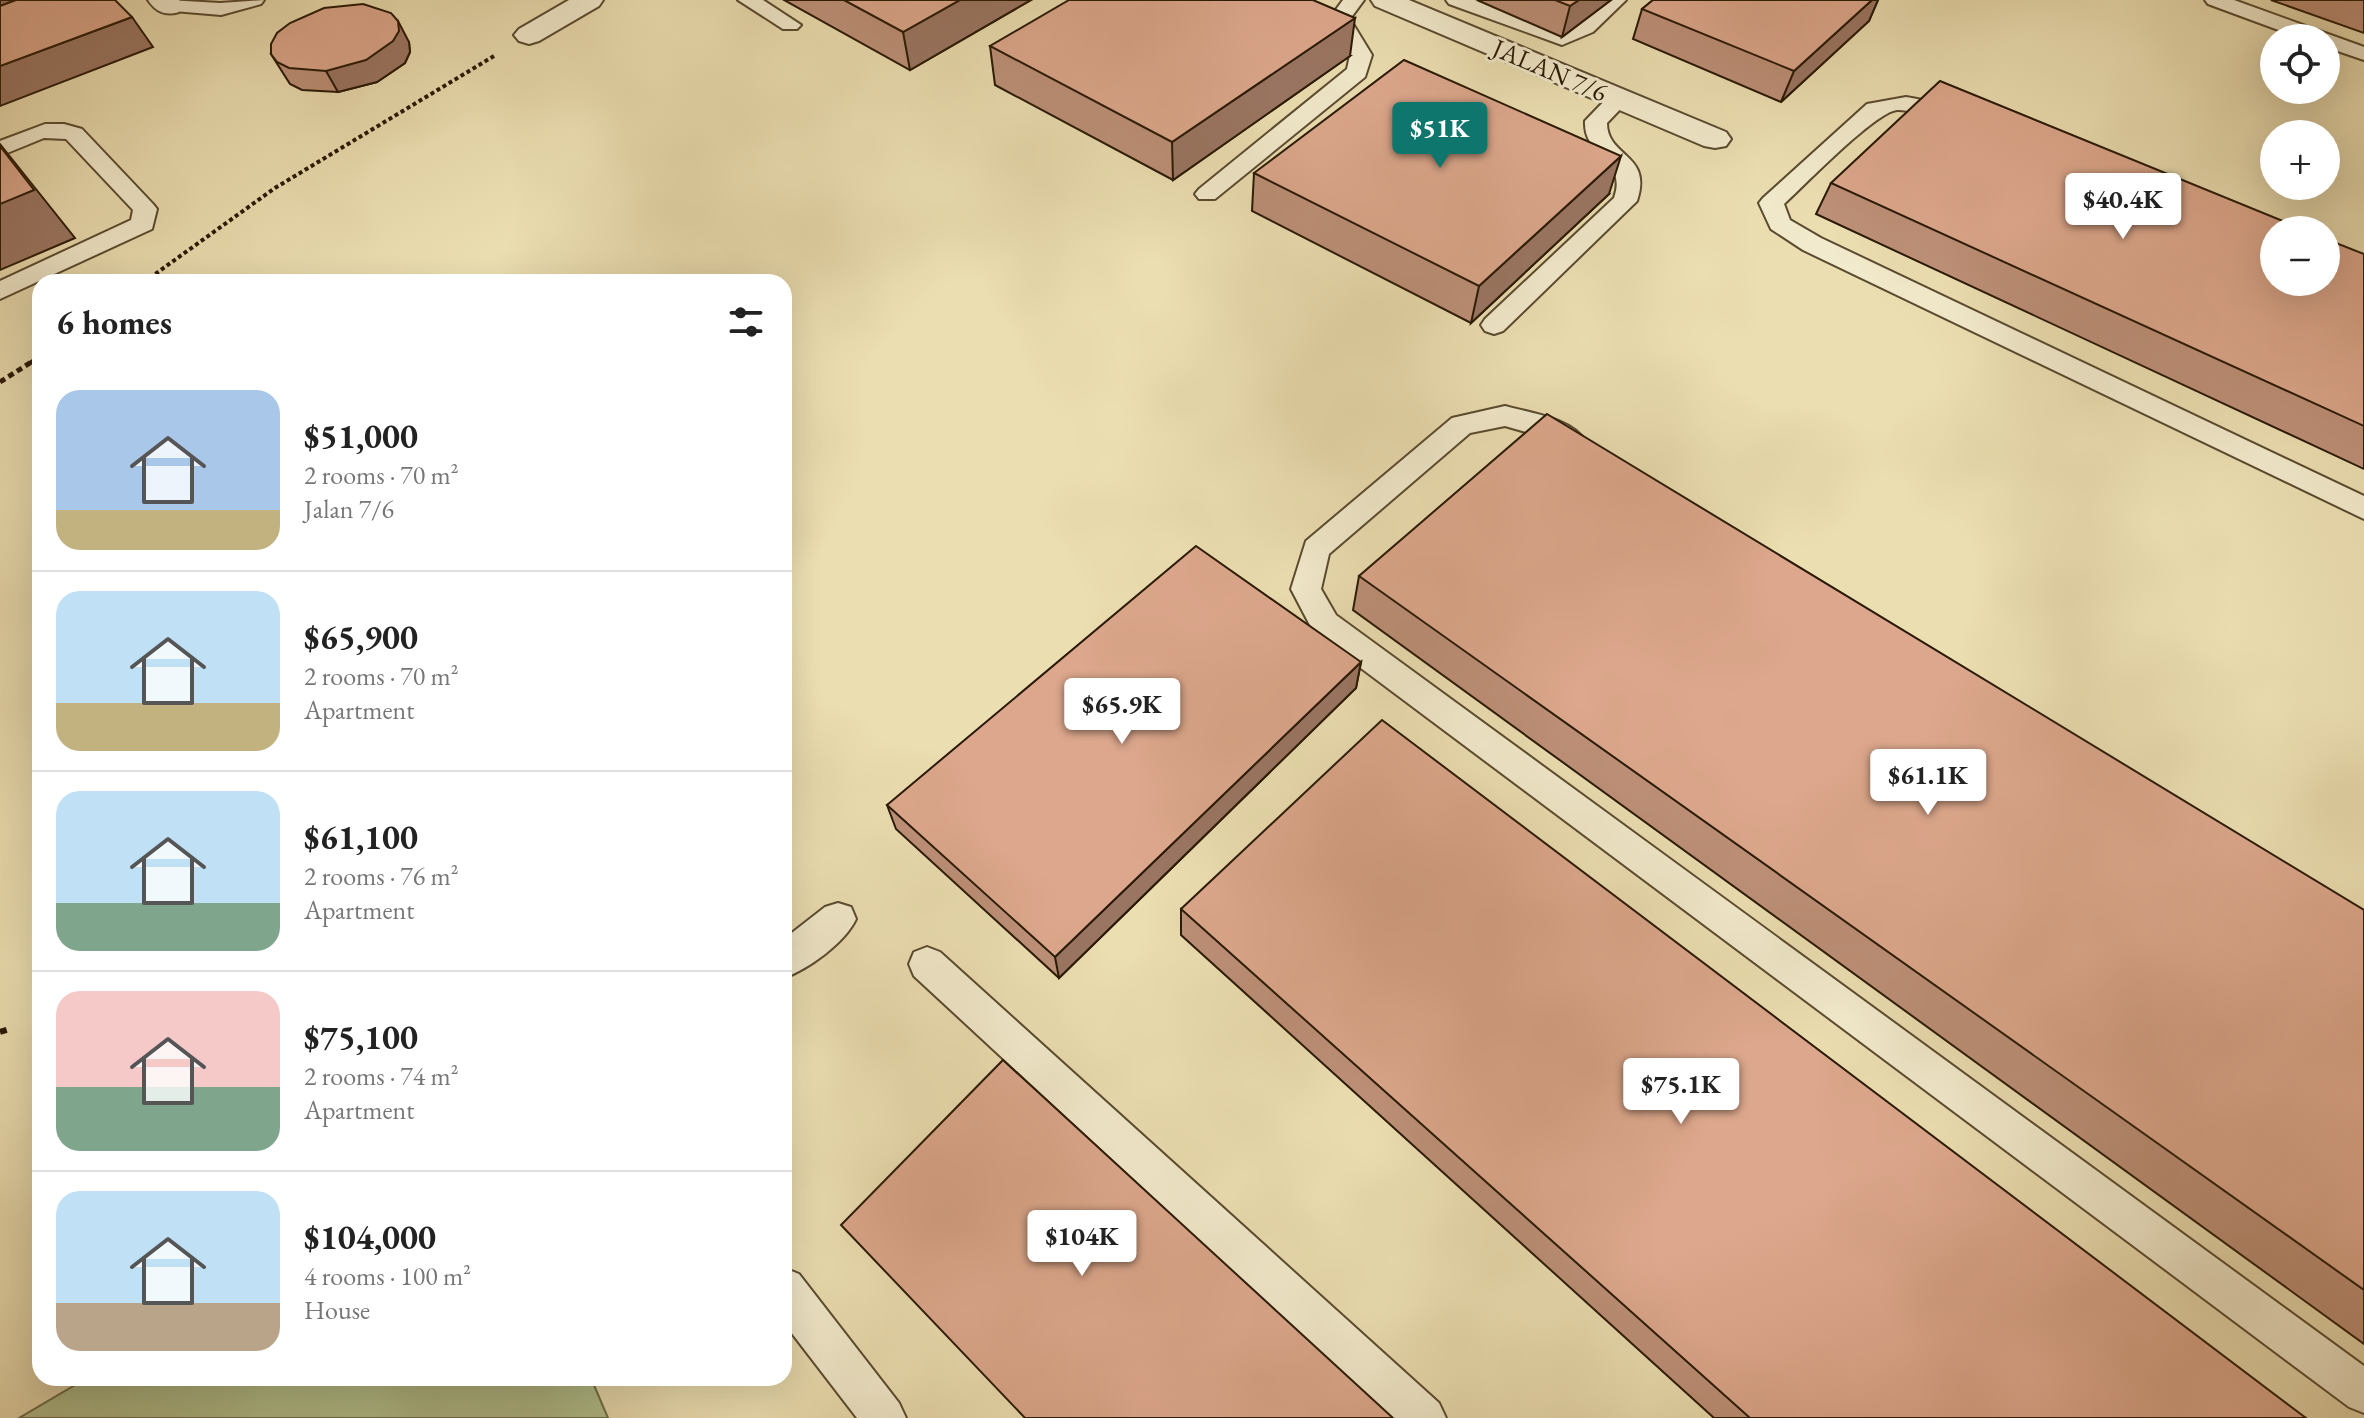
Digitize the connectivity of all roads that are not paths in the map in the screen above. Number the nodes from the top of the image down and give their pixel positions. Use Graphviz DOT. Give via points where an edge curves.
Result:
graph roads {
  1 [pos="254,0"];
  2 [pos="589,0"];
  3 [pos="748,0"];
  4 [pos="1354,0"];
  5 [pos="1385,0"];
  6 [pos="1456,0"];
  7 [pos="1616,0"];
  8 [pos="2215,0"];
  9 [pos="166,3"];
  10 [pos="2281,24"];
  11 [pos="790,25"];
  12 [pos="529,35"];
  13 [pos="2340,45"];
  14 [pos="2364,54"];
  15 [pos="1619,99"];
  16 [pos="1973,127"];
  17 [pos="1715,139"];
  18 [pos="0,149"];
  19 [pos="1207,194"];
  20 [pos="36,274"];
  21 [pos="32,276"];
  22 [pos="0,291"];
  23 [pos="1494,325"];
  24 [pos="1594,455"];
  25 [pos="2364,508"];
  26 [pos="838,919"];
  27 [pos="792,955"];
  28 [pos="927,964"];
  29 [pos="792,1299"];
  30 [pos="2364,1392"];
  31 [pos="884,1418"];
  32 [pos="1424,1418"];
  1 -- 9 [label="lane" via="221,9"];
  2 -- 12 [label="street"];
  3 -- 11 [label="lane"];
  4 -- 19 [label="lane" via="1339,19 1361,55 1357,72"];
  5 -- 15 [label="street, JALAN 7/6"];
  6 -- 7 [label="lane" via="1562,39 1586,28"];
  8 -- 10 [label="lane"];
  13 -- 14 [label="lane"];
  15 -- 17 [label="street, JALAN 7/6"];
  15 -- 23 [label="lane" via="1596,121 1595,131 1598,144 1627,174 1631,184 1625,201"];
  16 -- 25 [label="lane" via="1894,101 1875,109 1771,203 1780,224"];
  18 -- 20 [label="lane" via="62,129 74,134 145,209 143,224"];
  21 -- 22 [label="lane"];
  24 -- 30 [label="lane" via="1553,430 1505,416 1462,425 1316,549 1306,589 1325,624"];
  26 -- 27 [label="lane"];
  28 -- 32 [label="lane"];
  29 -- 31 [label="lane"];
}
